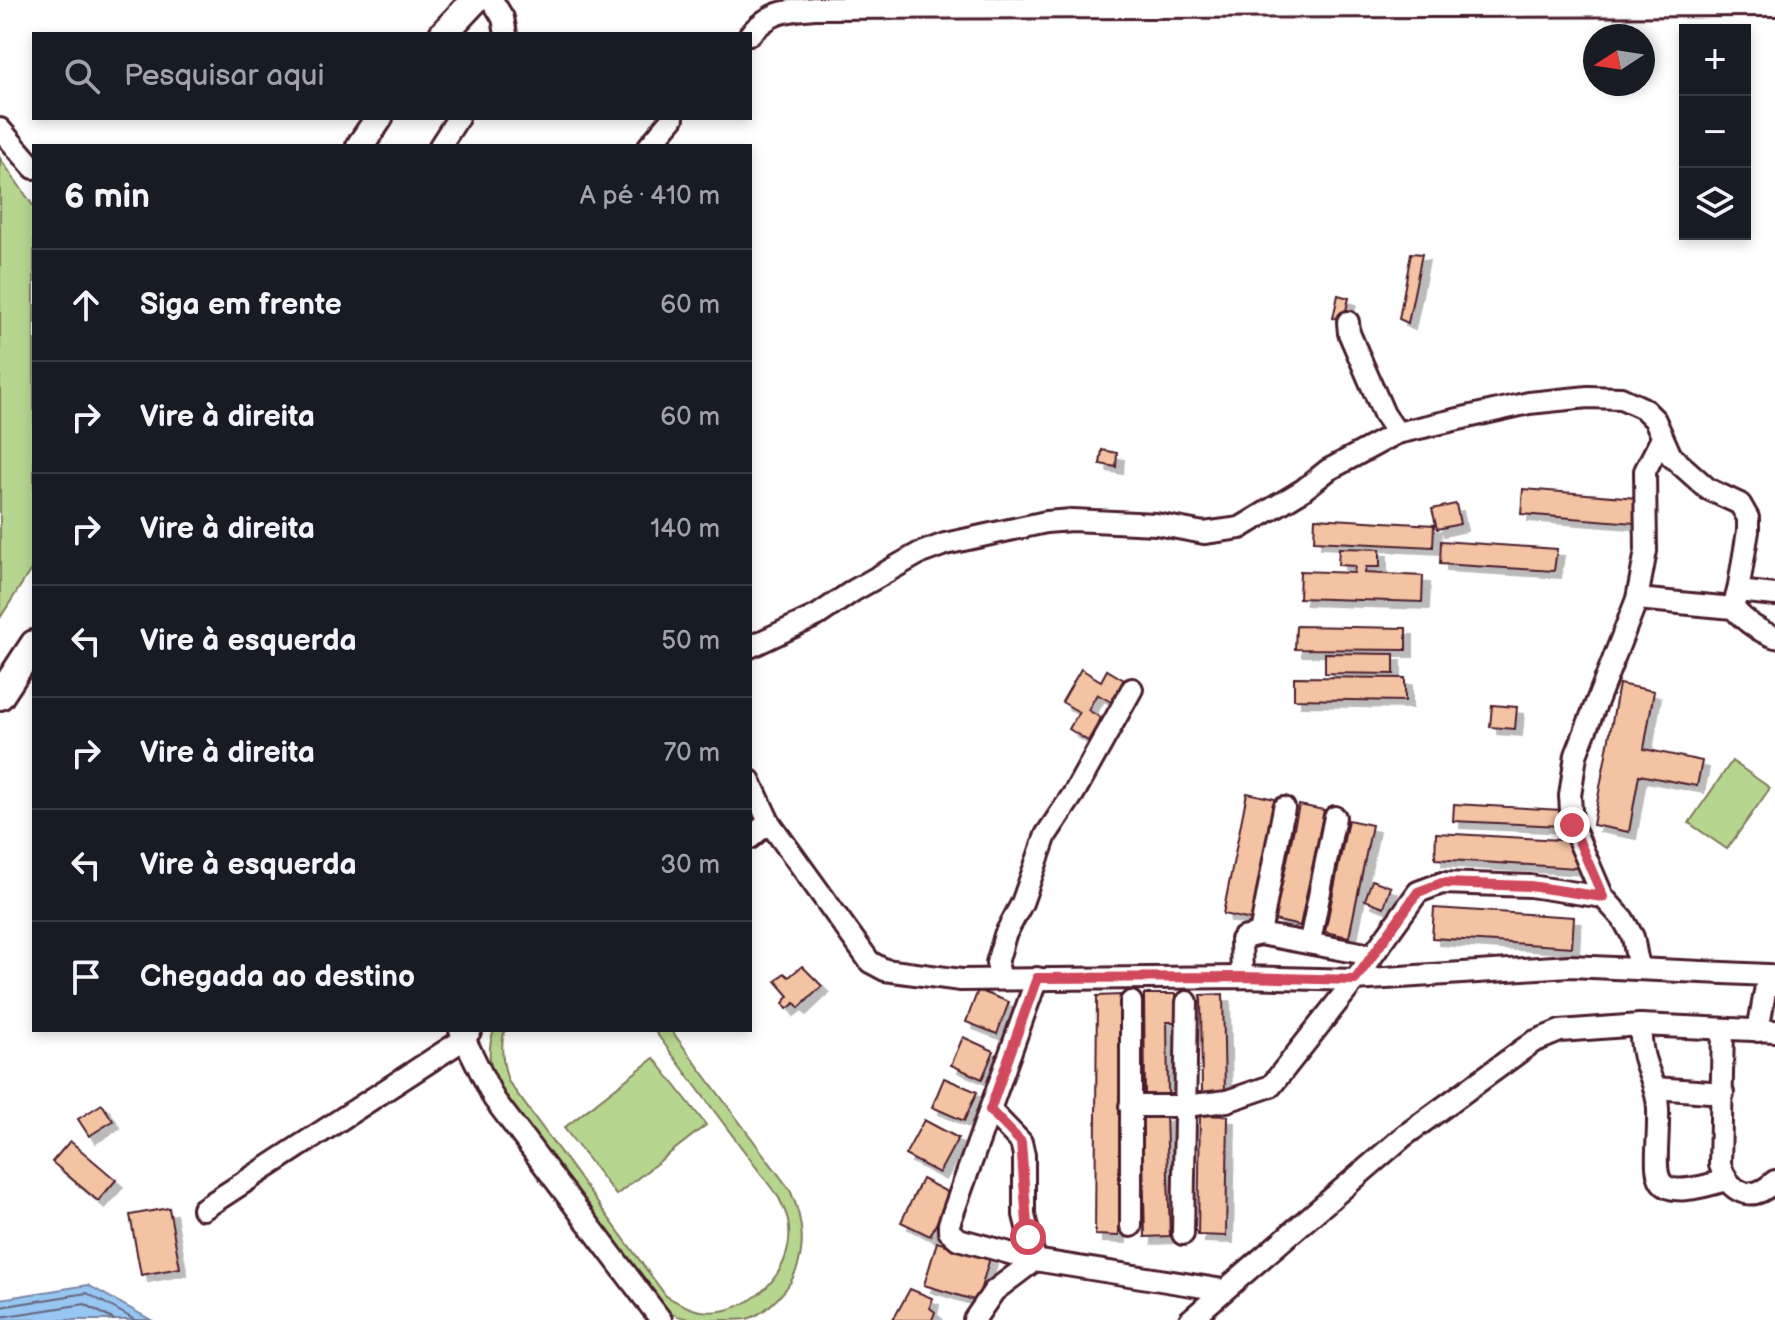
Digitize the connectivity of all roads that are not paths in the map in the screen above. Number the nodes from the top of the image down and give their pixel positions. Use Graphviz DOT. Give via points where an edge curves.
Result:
graph roads {
  1 [pos="455,0"];
  2 [pos="475,0"];
  3 [pos="492,0"];
  4 [pos="1775,5"];
  5 [pos="426,32"];
  6 [pos="445,32"];
  7 [pos="506,32"];
  8 [pos="752,32"];
  9 [pos="361,120"];
  10 [pos="378,120"];
  11 [pos="457,120"];
  12 [pos="671,120"];
  13 [pos="0,129"];
  14 [pos="345,144"];
  15 [pos="361,144"];
  16 [pos="441,144"];
  17 [pos="651,144"];
  18 [pos="32,166"];
  19 [pos="1348,322"];
  20 [pos="1397,433"];
  21 [pos="1661,440"];
  22 [pos="1775,595"];
  23 [pos="1637,599"];
  24 [pos="1735,599"];
  25 [pos="32,628"];
  26 [pos="1775,637"];
  27 [pos="752,646"];
  28 [pos="32,647"];
  29 [pos="0,677"];
  30 [pos="1132,689"];
  31 [pos="0,696"];
  32 [pos="752,785"];
  33 [pos="1284,808"];
  34 [pos="1335,817"];
  35 [pos="769,822"];
  36 [pos="752,836"];
  37 [pos="1603,897"];
  38 [pos="1260,934"];
  39 [pos="1310,941"];
  40 [pos="1371,955"];
  41 [pos="1639,969"];
  42 [pos="1772,971"];
  43 [pos="1242,977"];
  44 [pos="1037,978"];
  45 [pos="1001,979"];
  46 [pos="1355,980"];
  47 [pos="1131,1002"];
  48 [pos="1187,1002"];
  49 [pos="1640,1025"];
  50 [pos="1723,1029"];
  51 [pos="1767,1031"];
  52 [pos="465,1033"];
  53 [pos="1655,1088"];
  54 [pos="1723,1093"];
  55 [pos="1130,1106"];
  56 [pos="1185,1106"];
  57 [pos="990,1110"];
  58 [pos="1726,1180"];
  59 [pos="1775,1181"];
  60 [pos="203,1209"];
  61 [pos="1131,1226"];
  62 [pos="1183,1234"];
  63 [pos="1035,1260"];
  64 [pos="1223,1290"];
  65 [pos="661,1320"];
  66 [pos="974,1320"];
  67 [pos="1190,1320"];
  1 -- 5 [label="main road"];
  2 -- 6 [label="main road"];
  3 -- 7 [label="street"];
  4 -- 8 [label="street" via="814,8 781,11"];
  9 -- 14 [label="main road"];
  10 -- 15 [label="main road"];
  11 -- 16 [label="street"];
  12 -- 17 [label="street"];
  13 -- 18 [label="street"];
  19 -- 20 [label="street" via="1384,414"];
  20 -- 21 [label="street" via="1529,403 1588,397 1621,398 1643,408 1655,420"];
  20 -- 27 [label="street" via="1328,470 1240,528 1204,533 1156,524 1072,520 981,535 918,554 818,615"];
  21 -- 23 [label="street" via="1645,471 1646,551"];
  21 -- 24 [label="street" via="1677,463 1708,489 1740,504 1748,518"];
  22 -- 24 [label="street"];
  23 -- 24 [label="street"];
  23 -- 37 [label="street" via="1576,755 1570,796 1572,825"];
  24 -- 26 [label="street" via="1746,621"];
  25 -- 29 [label="main road"];
  28 -- 31 [label="main road"];
  30 -- 45 [label="street" via="1046,835 1005,935 997,963"];
  32 -- 35 [label="street"];
  33 -- 38 [label="street"];
  34 -- 39 [label="street"];
  35 -- 36 [label="street"];
  35 -- 45 [label="street" via="870,962 907,974"];
  37 -- 40 [label="street" via="1530,886 1442,883 1418,892"];
  37 -- 41 [label="street" via="1633,937"];
  38 -- 39 [label="street"];
  38 -- 43 [label="street" via="1241,940"];
  39 -- 40 [label="street"];
  40 -- 46 [label="street"];
  41 -- 42 [label="street"];
  41 -- 46 [label="street" via="1570,966"];
  42 -- 51 [label="street"];
  43 -- 44 [label="street"];
  43 -- 46 [label="street"];
  44 -- 45 [label="street"];
  44 -- 57 [label="street"];
  46 -- 56 [label="street" via="1271,1086 1227,1101"];
  47 -- 55 [label="street"];
  48 -- 56 [label="street"];
  49 -- 50 [label="street"];
  49 -- 53 [label="street"];
  49 -- 64 [label="street" via="1560,1031 1525,1047 1404,1136"];
  50 -- 51 [label="street"];
  50 -- 54 [label="street"];
  52 -- 60 [label="street"];
  52 -- 65 [label="street" via="494,1099"];
  53 -- 54 [label="street"];
  53 -- 58 [label="street" via="1656,1172 1663,1183 1685,1190"];
  54 -- 58 [label="street" via="1720,1165"];
  55 -- 56 [label="street"];
  55 -- 61 [label="street"];
  56 -- 62 [label="street"];
  57 -- 63 [label="street" via="1021,1142 1024,1215"];
  57 -- 63 [label="street" via="949,1231 958,1239"];
  58 -- 59 [label="street" via="1743,1193 1765,1190"];
  63 -- 64 [label="street"];
  63 -- 66 [label="street" via="994,1291"];
  64 -- 67 [label="street"];
}
